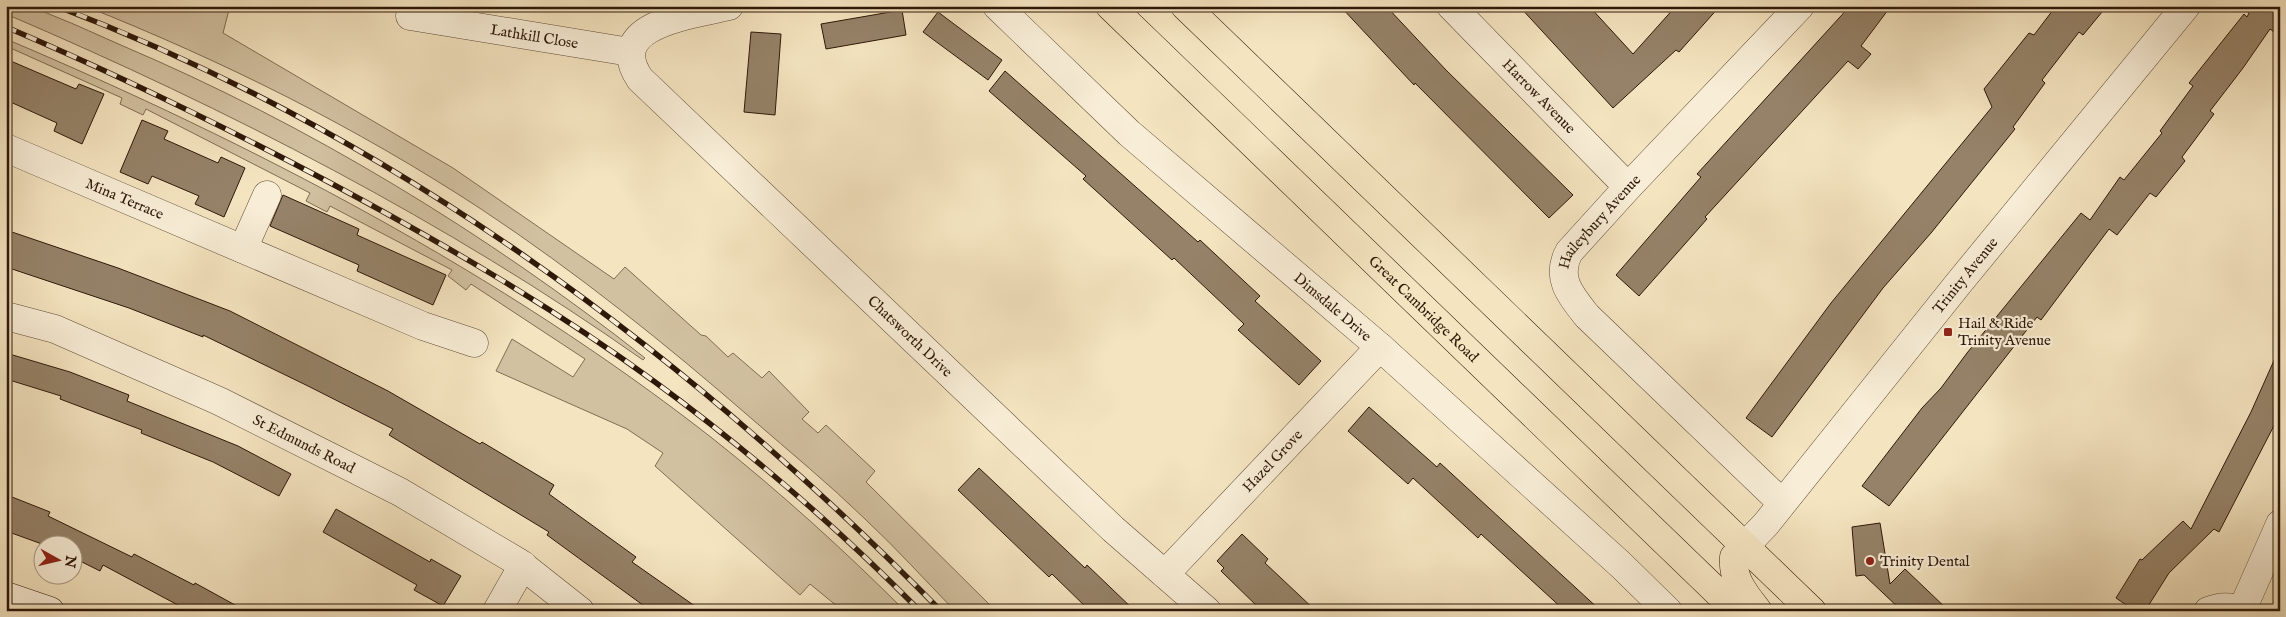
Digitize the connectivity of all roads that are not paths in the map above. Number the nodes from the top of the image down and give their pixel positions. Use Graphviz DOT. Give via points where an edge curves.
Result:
graph roads {
  1 [pos="729,6"];
  2 [pos="997,6"];
  3 [pos="1110,6"];
  4 [pos="1185,6"];
  5 [pos="1451,6"];
  6 [pos="1800,6"];
  7 [pos="2186,6"];
  8 [pos="410,16"];
  9 [pos="630,52"];
  10 [pos="6,148"];
  11 [pos="1628,187"];
  12 [pos="267,195"];
  13 [pos="243,249"];
  14 [pos="6,316"];
  15 [pos="474,344"];
  16 [pos="1380,347"];
  17 [pos="1782,504"];
  18 [pos="2280,524"];
  19 [pos="1745,546"];
  20 [pos="523,565"];
  21 [pos="1165,574"];
  22 [pos="6,596"];
  23 [pos="2242,610"];
  24 [pos="50,611"];
  25 [pos="497,611"];
  26 [pos="580,611"];
  27 [pos="1207,611"];
  28 [pos="1668,611"];
  29 [pos="1737,611"];
  30 [pos="1758,611"];
  31 [pos="1812,611"];
  32 [pos="2208,611"];
  1 -- 9 [label="street" via="651,27 638,37"];
  2 -- 16 [label="street, Dimsdale Drive" via="1129,132"];
  3 -- 29 [label="highway, Great Cambridge Road"];
  4 -- 19 [label="highway"];
  5 -- 11 [label="street, Harrow Avenue"];
  6 -- 11 [label="street, Haileybury Avenue"];
  7 -- 17 [label="street, Trinity Avenue"];
  8 -- 9 [label="street, Lathkill Close"];
  9 -- 21 [label="street, Chatsworth Drive" via="631,66 640,79 1113,529"];
  10 -- 13 [label="street, Mina Terrace"];
  11 -- 17 [label="street, Haileybury Avenue" via="1569,252 1563,272 1568,291 1586,316"];
  12 -- 13 [label="street"];
  13 -- 15 [label="street, Mina Terrace" via="423,326"];
  14 -- 20 [label="street, St Edmunds Road" via="55,328 219,402 400,492"];
  16 -- 21 [label="street, Hazel Grove"];
  16 -- 28 [label="street, Dimsdale Drive" via="1622,565"];
  17 -- 19 [label="street, Trinity Avenue"];
  18 -- 23 [label="street"];
  19 -- 30 [label="highway" via="1734,557 1733,570 1739,587"];
  19 -- 31 [label="highway"];
  20 -- 25 [label="street"];
  20 -- 26 [label="street, St Edmunds Road"];
  21 -- 27 [label="street, Chatsworth Drive"];
  22 -- 24 [label="street"];
  23 -- 32 [label="street" via="2218,607"];
}
